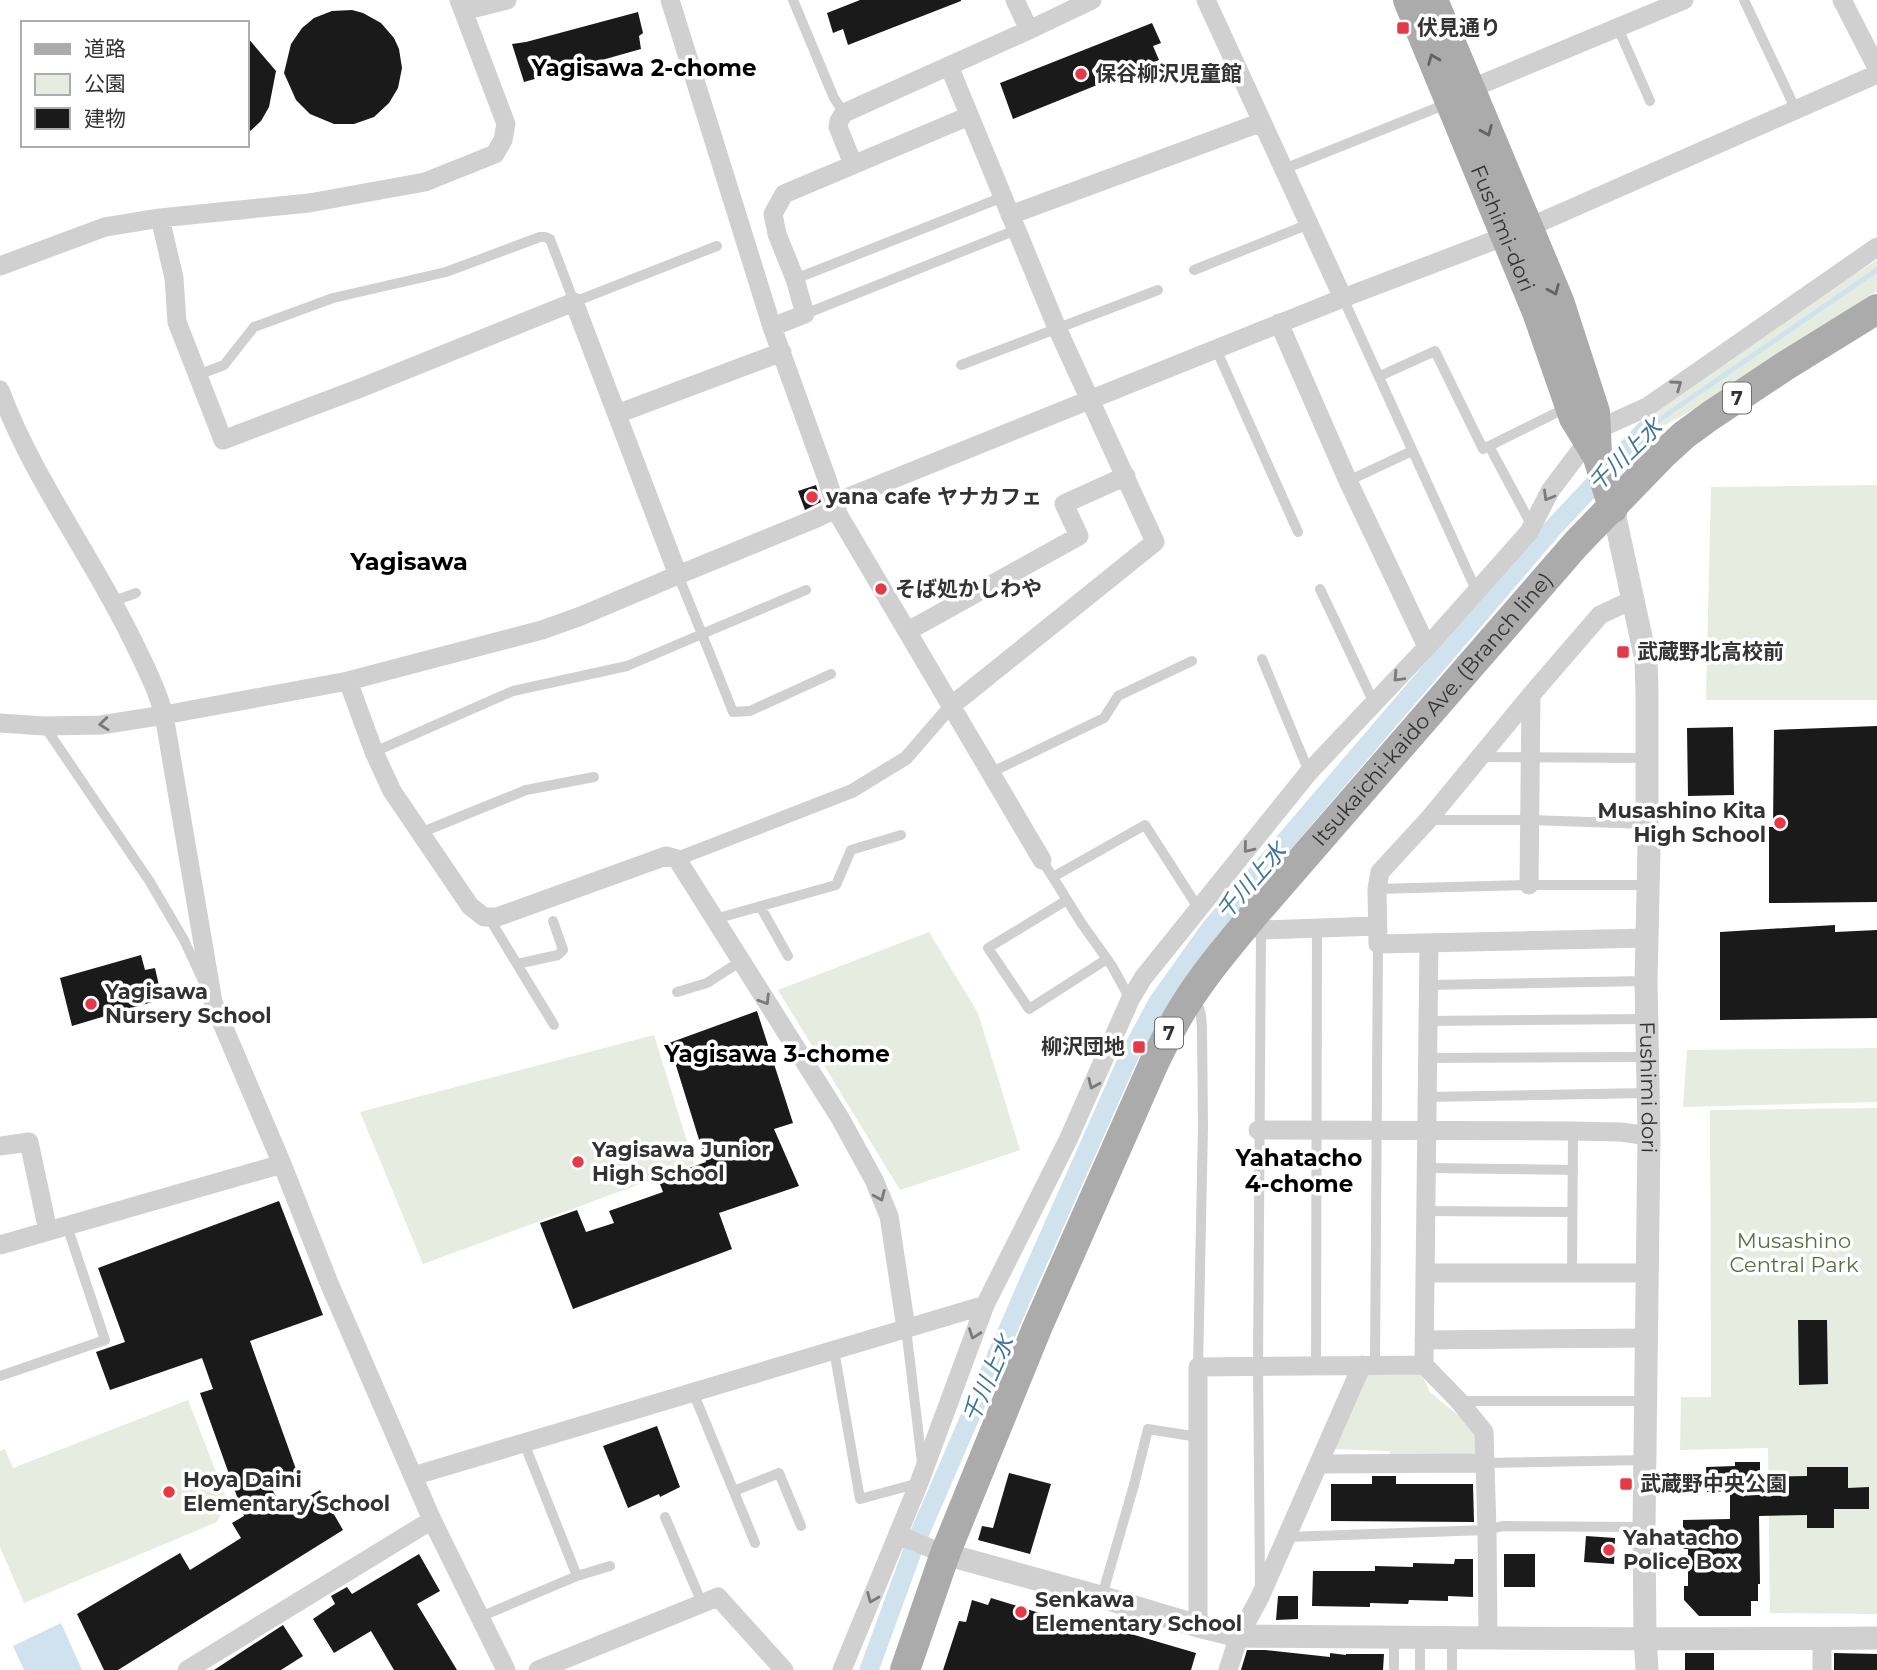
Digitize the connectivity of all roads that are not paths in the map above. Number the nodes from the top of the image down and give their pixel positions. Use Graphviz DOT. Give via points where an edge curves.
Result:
graph roads {
  1 [pos="507,0"];
  2 [pos="670,0"];
  3 [pos="793,0"];
  4 [pos="1015,0"];
  5 [pos="1092,0"];
  6 [pos="1206,0"];
  7 [pos="1408,0"];
  8 [pos="1433,0"];
  9 [pos="1684,0"];
  10 [pos="1744,0"];
  11 [pos="1842,0"];
  12 [pos="461,5"];
  13 [pos="1618,28"];
  14 [pos="1029,30"];
  15 [pos="1875,58"];
  16 [pos="948,66"];
  17 [pos="1877,74"];
  18 [pos="1460,95"];
  19 [pos="1650,101"];
  20 [pos="1796,110"];
  21 [pos="844,113"];
  22 [pos="969,116"];
  23 [pos="1262,122"];
  24 [pos="853,164"];
  25 [pos="1284,169"];
  26 [pos="1010,214"];
  27 [pos="160,218"];
  28 [pos="1309,224"];
  29 [pos="1516,232"];
  30 [pos="717,246"];
  31 [pos="1877,247"];
  32 [pos="0,266"];
  33 [pos="1194,270"];
  34 [pos="794,279"];
  35 [pos="1158,290"];
  36 [pos="1343,298"];
  37 [pos="574,302"];
  38 [pos="1877,309"];
  39 [pos="805,314"];
  40 [pos="1279,323"];
  41 [pos="772,327"];
  42 [pos="1057,328"];
  43 [pos="1216,349"];
  44 [pos="782,352"];
  45 [pos="961,365"];
  46 [pos="198,375"];
  47 [pos="1380,376"];
  48 [pos="1,398"];
  49 [pos="1090,400"];
  50 [pos="1570,406"];
  51 [pos="617,414"];
  52 [pos="1593,441"];
  53 [pos="1489,446"];
  54 [pos="1412,451"];
  55 [pos="1126,476"];
  56 [pos="1348,481"];
  57 [pos="1610,497"];
  58 [pos="835,509"];
  59 [pos="1532,526"];
  60 [pos="1298,532"];
  61 [pos="678,575"];
  62 [pos="1320,589"];
  63 [pos="806,590"];
  64 [pos="1476,590"];
  65 [pos="136,593"];
  66 [pos="1634,599"];
  67 [pos="114,601"];
  68 [pos="908,631"];
  69 [pos="702,634"];
  70 [pos="1427,647"];
  71 [pos="1262,659"];
  72 [pos="1192,661"];
  73 [pos="831,674"];
  74 [pos="348,681"];
  75 [pos="1531,695"];
  76 [pos="1374,702"];
  77 [pos="951,706"];
  78 [pos="164,715"];
  79 [pos="0,722"];
  80 [pos="44,726"];
  81 [pos="374,752"];
  82 [pos="1480,757"];
  83 [pos="1530,757"];
  84 [pos="1648,758"];
  85 [pos="1309,772"];
  86 [pos="990,773"];
  87 [pos="594,777"];
  88 [pos="1427,820"];
  89 [pos="1530,820"];
  90 [pos="1647,824"];
  91 [pos="420,833"];
  92 [pos="901,835"];
  93 [pos="677,859"];
  94 [pos="1042,860"];
  95 [pos="1053,877"];
  96 [pos="1529,885"];
  97 [pos="1648,885"];
  98 [pos="1377,889"];
  99 [pos="1067,900"];
  100 [pos="760,906"];
  101 [pos="1199,909"];
  102 [pos="488,917"];
  103 [pos="715,919"];
  104 [pos="552,921"];
  105 [pos="1256,923"];
  106 [pos="1317,928"];
  107 [pos="1378,935"];
  108 [pos="1647,939"];
  109 [pos="1429,943"];
  110 [pos="788,956"];
  111 [pos="1107,959"];
  112 [pos="741,961"];
  113 [pos="517,964"];
  114 [pos="1646,981"];
  115 [pos="1429,985"];
  116 [pos="677,992"];
  117 [pos="1194,992"];
  118 [pos="1130,1000"];
  119 [pos="212,1002"];
  120 [pos="1647,1019"];
  121 [pos="1428,1021"];
  122 [pos="554,1025"];
  123 [pos="1648,1057"];
  124 [pos="1428,1058"];
  125 [pos="1649,1093"];
  126 [pos="1427,1097"];
  127 [pos="1258,1130"];
  128 [pos="1317,1130"];
  129 [pos="1377,1130"];
  130 [pos="1427,1130"];
  131 [pos="1573,1131"];
  132 [pos="1649,1136"];
  133 [pos="0,1146"];
  134 [pos="282,1164"];
  135 [pos="1426,1168"];
  136 [pos="1573,1170"];
  137 [pos="1426,1211"];
  138 [pos="1573,1212"];
  139 [pos="57,1228"];
  140 [pos="0,1245"];
  141 [pos="1572,1272"];
  142 [pos="1425,1273"];
  143 [pos="1648,1273"];
  144 [pos="985,1305"];
  145 [pos="906,1328"];
  146 [pos="1648,1338"];
  147 [pos="1424,1340"];
  148 [pos="834,1350"];
  149 [pos="1316,1365"];
  150 [pos="1368,1365"];
  151 [pos="1258,1366"];
  152 [pos="1424,1366"];
  153 [pos="1198,1367"];
  154 [pos="0,1376"];
  155 [pos="694,1392"];
  156 [pos="1459,1401"];
  157 [pos="1647,1401"];
  158 [pos="1198,1437"];
  159 [pos="524,1443"];
  160 [pos="1646,1460"];
  161 [pos="1485,1463"];
  162 [pos="1320,1464"];
  163 [pos="413,1476"];
  164 [pos="921,1478"];
  165 [pos="734,1491"];
  166 [pos="665,1517"];
  167 [pos="432,1520"];
  168 [pos="801,1526"];
  169 [pos="1644,1527"];
  170 [pos="1487,1530"];
  171 [pos="898,1535"];
  172 [pos="1287,1536"];
  173 [pos="755,1543"];
  174 [pos="945,1554"];
  175 [pos="610,1566"];
  176 [pos="577,1576"];
  177 [pos="1101,1597"];
  178 [pos="1260,1597"];
  179 [pos="702,1603"];
  180 [pos="480,1617"];
  181 [pos="1198,1626"];
  182 [pos="1239,1636"];
  183 [pos="1394,1637"];
  184 [pos="1420,1638"];
  185 [pos="1452,1638"];
  186 [pos="1488,1638"];
  187 [pos="1645,1638"];
  188 [pos="1877,1638"];
  189 [pos="1822,1639"];
  190 [pos="187,1670"];
  191 [pos="506,1670"];
  192 [pos="538,1670"];
  193 [pos="784,1670"];
  194 [pos="842,1670"];
  195 [pos="905,1670"];
  196 [pos="1228,1670"];
  197 [pos="1394,1670"];
  198 [pos="1420,1670"];
  199 [pos="1452,1670"];
  200 [pos="1647,1670"];
  201 [pos="1822,1670"];
  1 -- 12 [label="street"];
  2 -- 41 [label="street"];
  3 -- 21 [label="lane"];
  4 -- 14 [label="street"];
  5 -- 14 [label="street"];
  6 -- 23 [label="street"];
  18 -- 7 [label="main road, Fushimi-dori, one-way"];
  8 -- 18 [label="main road, Fushimi-dori"];
  9 -- 13 [label="street"];
  10 -- 20 [label="lane"];
  11 -- 15 [label="street"];
  12 -- 27 [label="street" via="506,124 495,154 425,182 309,203"];
  13 -- 18 [label="street"];
  13 -- 19 [label="lane"];
  14 -- 16 [label="street"];
  16 -- 21 [label="street"];
  16 -- 22 [label="street"];
  17 -- 20 [label="street"];
  18 -- 25 [label="lane"];
  18 -- 29 [label="main road, Fushimi-dori"];
  20 -- 29 [label="street"];
  21 -- 24 [label="street" via="838,127"];
  22 -- 24 [label="street"];
  22 -- 26 [label="street"];
  23 -- 25 [label="street"];
  23 -- 26 [label="street"];
  24 -- 34 [label="street" via="784,194 773,214"];
  25 -- 28 [label="street"];
  26 -- 34 [label="lane"];
  26 -- 39 [label="lane"];
  26 -- 42 [label="street"];
  27 -- 32 [label="street" via="105,227"];
  27 -- 46 [label="street" via="174,278 177,322"];
  28 -- 33 [label="lane"];
  28 -- 36 [label="street"];
  29 -- 36 [label="street"];
  29 -- 50 [label="main road, Fushimi-dori" via="1537,312"];
  29 -- 52 [label="main road, Fushimi-dori, one-way" via="1559,301 1595,412"];
  30 -- 37 [label="lane"];
  52 -- 31 [label="street, one-way"];
  34 -- 39 [label="street"];
  35 -- 42 [label="lane"];
  36 -- 40 [label="street"];
  36 -- 47 [label="lane"];
  37 -- 46 [label="street" via="223,440"];
  37 -- 46 [label="lane" via="550,239 540,237 446,272 333,298 254,327 224,365"];
  37 -- 51 [label="street"];
  38 -- 57 [label="main road, Itsukaichi-kaido Ave. (Branch line) / 7" via="1693,429"];
  39 -- 41 [label="street"];
  40 -- 43 [label="street"];
  40 -- 56 [label="street"];
  41 -- 44 [label="street"];
  42 -- 45 [label="lane"];
  42 -- 49 [label="street"];
  43 -- 49 [label="street"];
  43 -- 60 [label="lane"];
  44 -- 51 [label="street"];
  44 -- 58 [label="street"];
  47 -- 53 [label="lane" via="1435,351 1483,449"];
  47 -- 54 [label="lane"];
  48 -- 67 [label="street" via="29,457"];
  49 -- 55 [label="street"];
  49 -- 58 [label="street" via="841,500"];
  50 -- 52 [label="main road, Fushimi-dori"];
  50 -- 53 [label="lane"];
  51 -- 61 [label="street"];
  52 -- 57 [label="main road, Fushimi-dori"];
  52 -- 59 [label="street, one-way" via="1550,491"];
  53 -- 59 [label="lane"];
  54 -- 56 [label="lane"];
  54 -- 64 [label="lane"];
  55 -- 68 [label="street" via="1064,504 1079,536"];
  55 -- 77 [label="street" via="1155,542"];
  56 -- 70 [label="street"];
  57 -- 66 [label="street, Fushimi dori"];
  57 -- 105 [label="main road, Itsukaichi-kaido Ave. (Branch line) / 7" via="1576,544"];
  58 -- 61 [label="street"];
  58 -- 68 [label="street"];
  59 -- 64 [label="street"];
  61 -- 69 [label="lane"];
  61 -- 74 [label="street" via="542,630"];
  62 -- 76 [label="lane"];
  63 -- 69 [label="lane"];
  64 -- 70 [label="street"];
  65 -- 67 [label="lane"];
  66 -- 75 [label="street" via="1600,615"];
  66 -- 84 [label="street, Fushimi dori" via="1646,660"];
  67 -- 78 [label="street"];
  68 -- 77 [label="street"];
  69 -- 73 [label="lane" via="733,712 750,711"];
  69 -- 81 [label="lane" via="627,666 513,691"];
  70 -- 76 [label="street, one-way"];
  71 -- 85 [label="lane"];
  72 -- 86 [label="lane" via="1118,696 1104,718"];
  74 -- 78 [label="street"];
  74 -- 81 [label="street"];
  75 -- 82 [label="street"];
  75 -- 83 [label="street"];
  76 -- 85 [label="street"];
  77 -- 86 [label="street"];
  77 -- 93 [label="street" via="906,758 852,791"];
  78 -- 80 [label="street, one-way"];
  78 -- 119 [label="street"];
  79 -- 80 [label="street"];
  80 -- 119 [label="lane" via="157,894"];
  81 -- 91 [label="street" via="392,791"];
  82 -- 83 [label="lane"];
  82 -- 88 [label="street"];
  83 -- 84 [label="lane"];
  83 -- 89 [label="street"];
  84 -- 90 [label="street, Fushimi dori"];
  85 -- 101 [label="street, one-way"];
  86 -- 94 [label="street"];
  87 -- 91 [label="lane" via="526,790"];
  88 -- 89 [label="lane"];
  88 -- 98 [label="street" via="1380,872"];
  89 -- 90 [label="lane"];
  89 -- 96 [label="street"];
  90 -- 97 [label="street, Fushimi dori"];
  91 -- 102 [label="street" via="470,906"];
  92 -- 100 [label="lane" via="851,850 836,885"];
  93 -- 102 [label="street" via="666,856"];
  93 -- 103 [label="street"];
  94 -- 95 [label="lane"];
  95 -- 99 [label="lane"];
  95 -- 101 [label="lane" via="1145,825"];
  96 -- 97 [label="lane"];
  96 -- 98 [label="lane"];
  97 -- 108 [label="street, Fushimi dori"];
  98 -- 107 [label="street"];
  99 -- 111 [label="lane"];
  99 -- 111 [label="lane" via="988,948 1029,1009"];
  100 -- 103 [label="lane"];
  100 -- 110 [label="lane"];
  101 -- 118 [label="street"];
  102 -- 113 [label="lane"];
  103 -- 112 [label="street"];
  104 -- 113 [label="lane" via="563,950"];
  105 -- 106 [label="street"];
  105 -- 117 [label="main road, Itsukaichi-kaido Ave. (Branch line) / 7" via="1220,956"];
  105 -- 127 [label="lane"];
  106 -- 107 [label="street"];
  106 -- 128 [label="lane"];
  107 -- 109 [label="street"];
  107 -- 129 [label="lane"];
  108 -- 109 [label="street"];
  108 -- 114 [label="street, Fushimi dori"];
  109 -- 115 [label="street"];
  111 -- 118 [label="lane"];
  112 -- 116 [label="lane" via="707,983"];
  112 -- 145 [label="street, one-way" via="874,1180 889,1216"];
  113 -- 122 [label="lane"];
  114 -- 115 [label="lane"];
  114 -- 120 [label="street, Fushimi dori"];
  115 -- 121 [label="street"];
  117 -- 153 [label="lane" via="1202,1041"];
  117 -- 174 [label="main road, Itsukaichi-kaido Ave. (Branch line) / 7" via="1172,1026 1133,1108"];
  118 -- 144 [label="street, one-way" via="1068,1140"];
  119 -- 134 [label="street"];
  120 -- 121 [label="lane"];
  120 -- 123 [label="street, Fushimi dori"];
  121 -- 124 [label="street"];
  123 -- 124 [label="lane"];
  123 -- 125 [label="street, Fushimi dori"];
  124 -- 126 [label="street"];
  125 -- 126 [label="lane"];
  125 -- 132 [label="street, Fushimi dori"];
  126 -- 130 [label="street"];
  127 -- 128 [label="street"];
  127 -- 151 [label="lane"];
  128 -- 129 [label="street"];
  128 -- 149 [label="lane"];
  129 -- 130 [label="street"];
  129 -- 150 [label="lane"];
  130 -- 131 [label="street"];
  130 -- 135 [label="street"];
  131 -- 132 [label="street"];
  131 -- 136 [label="lane"];
  132 -- 143 [label="street, Fushimi dori"];
  133 -- 139 [label="street" via="29,1142"];
  134 -- 139 [label="street"];
  134 -- 163 [label="street"];
  135 -- 136 [label="lane"];
  135 -- 137 [label="street"];
  136 -- 138 [label="lane"];
  137 -- 138 [label="lane"];
  137 -- 142 [label="street"];
  138 -- 141 [label="lane"];
  139 -- 140 [label="street"];
  139 -- 154 [label="lane" via="105,1340"];
  141 -- 142 [label="street"];
  141 -- 143 [label="street"];
  142 -- 147 [label="street"];
  143 -- 146 [label="street, Fushimi dori"];
  144 -- 145 [label="street"];
  144 -- 164 [label="street, one-way"];
  145 -- 148 [label="street"];
  145 -- 164 [label="lane"];
  146 -- 147 [label="street"];
  146 -- 157 [label="street, Fushimi dori"];
  147 -- 152 [label="street"];
  148 -- 155 [label="street"];
  148 -- 164 [label="lane" via="860,1499"];
  149 -- 150 [label="street"];
  149 -- 151 [label="street"];
  150 -- 152 [label="street"];
  150 -- 162 [label="street"];
  151 -- 153 [label="street"];
  151 -- 178 [label="lane"];
  152 -- 156 [label="street"];
  153 -- 158 [label="street"];
  155 -- 159 [label="street"];
  155 -- 165 [label="lane"];
  156 -- 157 [label="lane"];
  156 -- 161 [label="street" via="1484,1432"];
  157 -- 160 [label="street, Fushimi dori"];
  158 -- 177 [label="lane" via="1148,1429"];
  158 -- 181 [label="street"];
  159 -- 163 [label="street"];
  159 -- 176 [label="lane"];
  160 -- 161 [label="lane"];
  160 -- 169 [label="street, Fushimi dori"];
  161 -- 162 [label="street"];
  161 -- 170 [label="street"];
  162 -- 172 [label="street"];
  163 -- 167 [label="street"];
  164 -- 171 [label="street"];
  165 -- 168 [label="lane" via="779,1473"];
  165 -- 173 [label="lane"];
  166 -- 179 [label="lane"];
  167 -- 180 [label="street"];
  167 -- 190 [label="street"];
  169 -- 170 [label="lane" via="1503,1526"];
  169 -- 187 [label="street, Fushimi dori"];
  170 -- 172 [label="lane"];
  170 -- 186 [label="street"];
  171 -- 174 [label="street"];
  171 -- 194 [label="street, one-way"];
  172 -- 178 [label="street"];
  174 -- 177 [label="street"];
  174 -- 195 [label="main road, Itsukaichi-kaido Ave. (Branch line) / 7"];
  175 -- 176 [label="lane"];
  176 -- 180 [label="lane"];
  177 -- 181 [label="street"];
  178 -- 182 [label="street"];
  179 -- 192 [label="street"];
  179 -- 193 [label="street" via="718,1597"];
  180 -- 191 [label="street"];
  181 -- 182 [label="street"];
  182 -- 183 [label="street"];
  182 -- 196 [label="street"];
  183 -- 184 [label="street"];
  183 -- 197 [label="lane"];
  184 -- 185 [label="street"];
  184 -- 198 [label="lane"];
  185 -- 186 [label="street"];
  185 -- 199 [label="lane"];
  186 -- 187 [label="street"];
  187 -- 189 [label="street"];
  187 -- 200 [label="street, Fushimi dori"];
  188 -- 189 [label="street"];
  189 -- 201 [label="street"];
}
